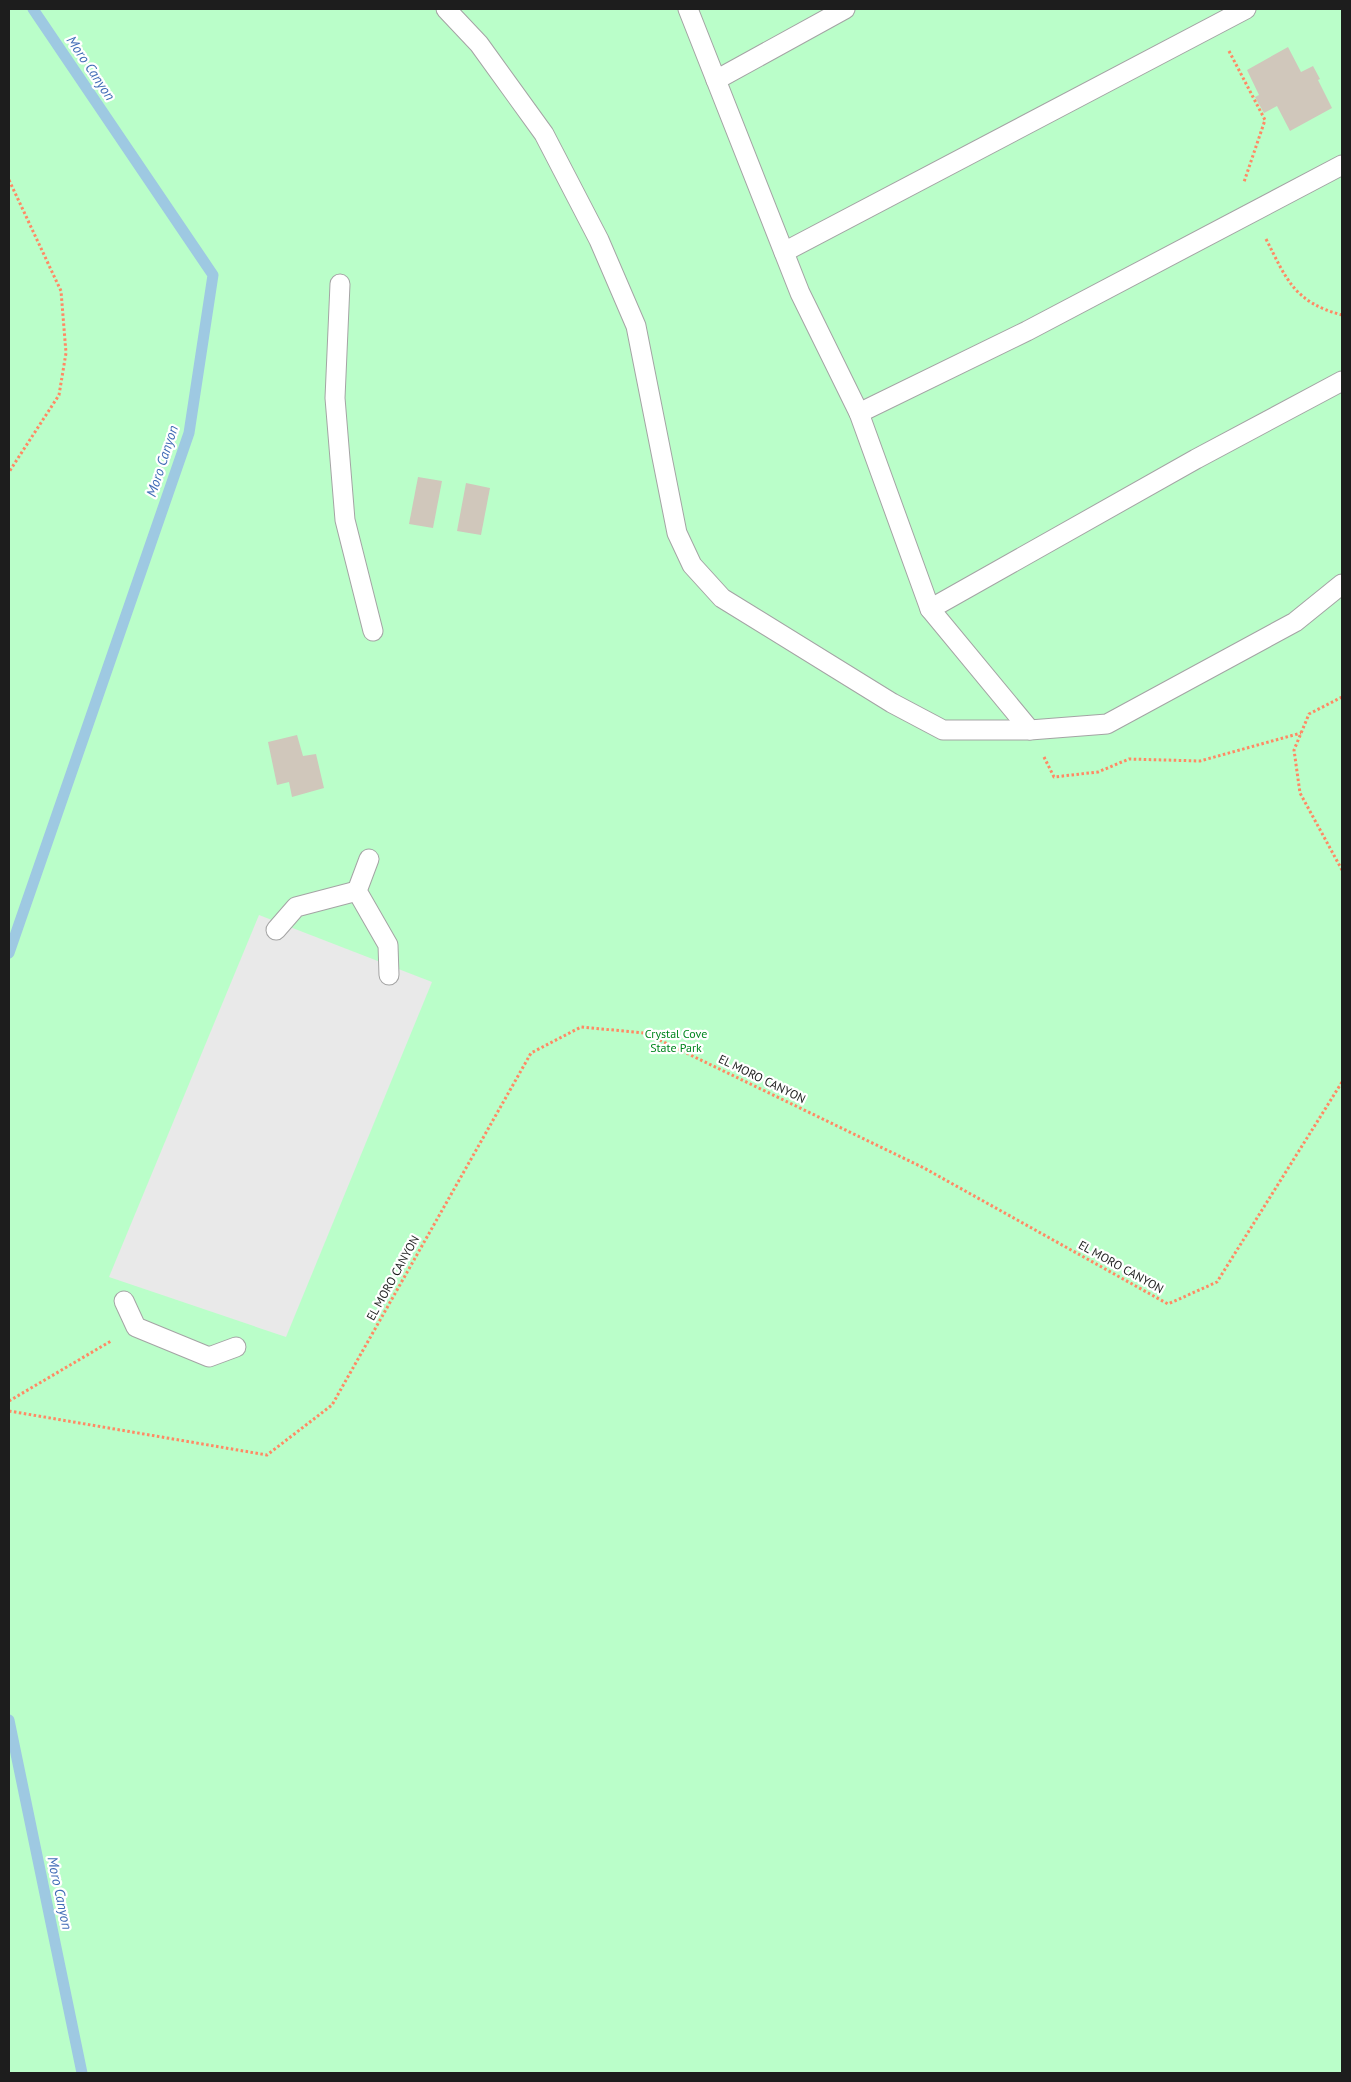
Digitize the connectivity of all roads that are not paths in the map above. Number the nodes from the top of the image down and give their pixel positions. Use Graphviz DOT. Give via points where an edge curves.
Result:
graph roads {
  1 [pos="446,9"];
  2 [pos="688,9"];
  3 [pos="845,9"];
  4 [pos="1246,9"];
  5 [pos="716,80"];
  6 [pos="1342,165"];
  7 [pos="784,252"];
  8 [pos="340,284"];
  9 [pos="1342,382"];
  10 [pos="859,413"];
  11 [pos="1342,584"];
  12 [pos="930,609"];
  13 [pos="373,631"];
  14 [pos="1030,730"];
  15 [pos="369,859"];
  16 [pos="357,891"];
  17 [pos="276,930"];
  18 [pos="389,974"];
  19 [pos="124,1302"];
  20 [pos="236,1347"];
  1 -- 14 [label="lane" via="479,44 544,134 599,240 636,326 676,533 692,565 722,598 892,703 943,730"];
  2 -- 5 [label="lane"];
  3 -- 5 [label="lane"];
  4 -- 7 [label="lane"];
  5 -- 7 [label="lane"];
  6 -- 10 [label="lane"];
  7 -- 10 [label="lane" via="800,293"];
  8 -- 13 [label="lane" via="335,398 345,520"];
  9 -- 12 [label="lane" via="1196,459"];
  10 -- 12 [label="lane"];
  11 -- 14 [label="lane" via="1295,622 1107,724"];
  12 -- 14 [label="lane"];
  15 -- 16 [label="lane"];
  16 -- 17 [label="lane" via="296,907"];
  16 -- 18 [label="lane" via="388,944"];
  19 -- 20 [label="lane" via="136,1327 209,1357"];
}
